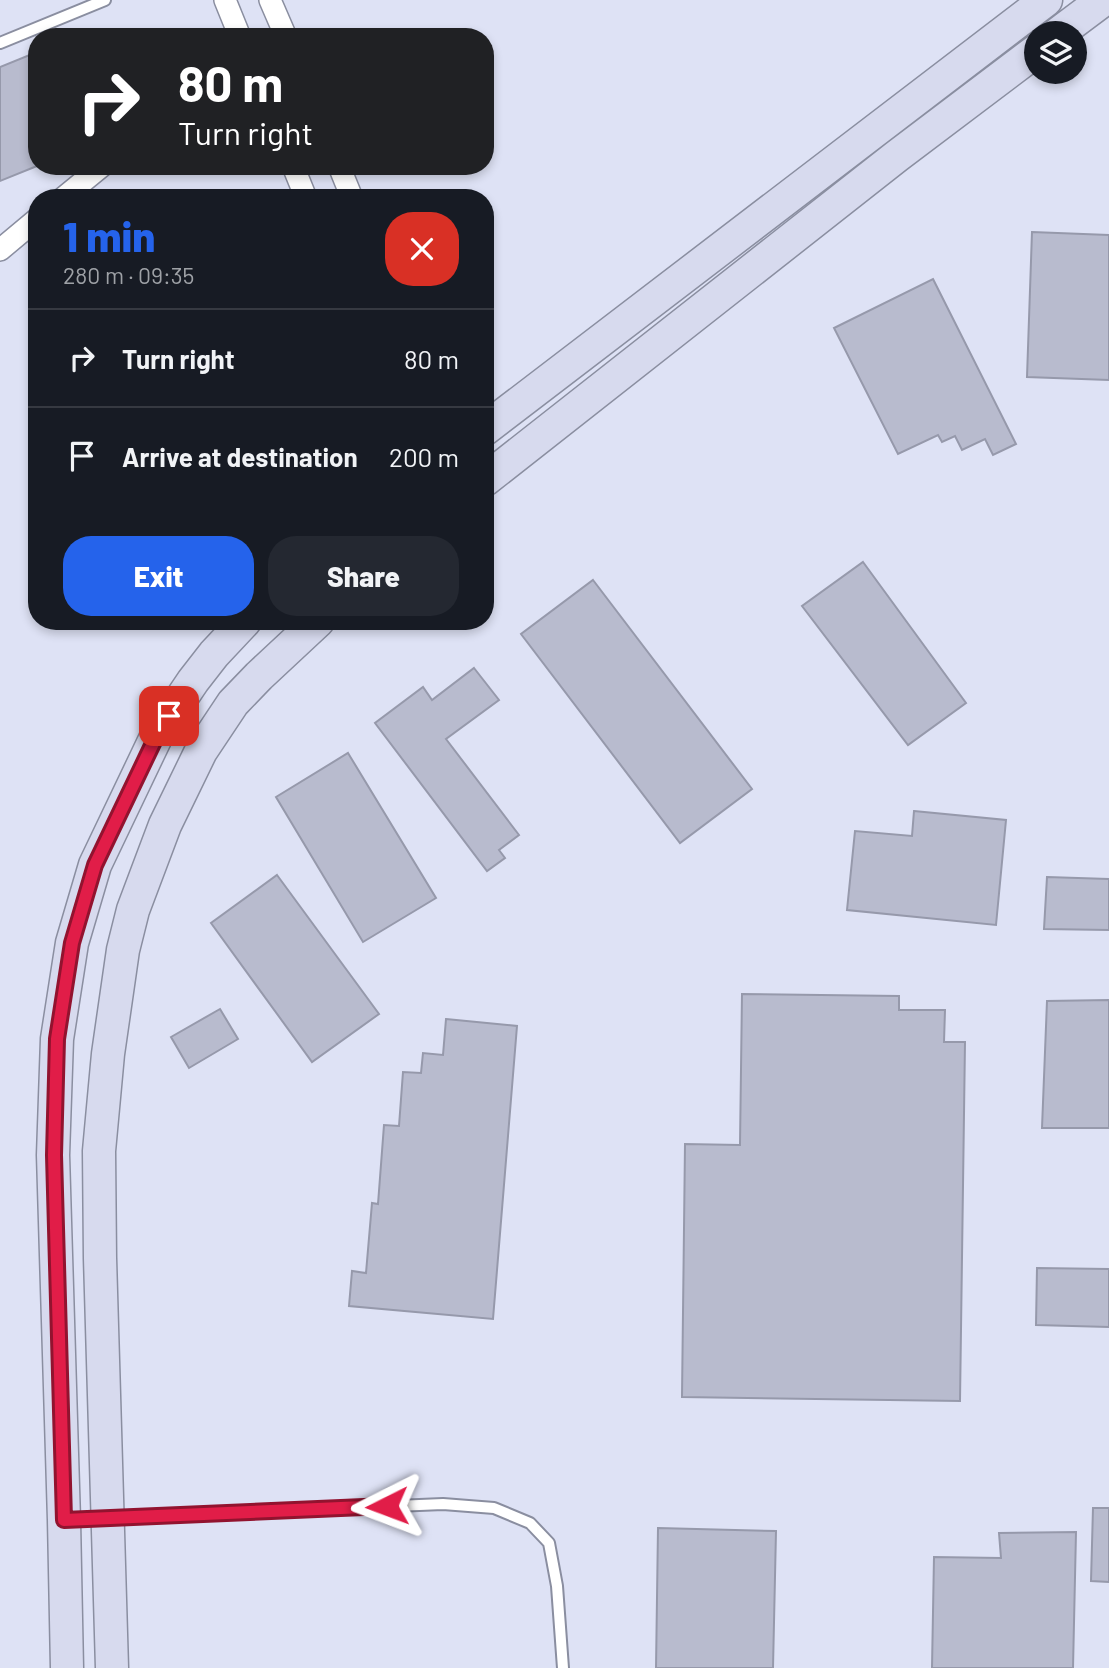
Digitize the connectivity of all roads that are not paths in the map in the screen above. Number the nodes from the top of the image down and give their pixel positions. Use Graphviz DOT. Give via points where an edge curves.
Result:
graph roads {
  1 [pos="105,0"];
  2 [pos="225,0"];
  3 [pos="270,0"];
  4 [pos="1046,0"];
  5 [pos="1103,0"];
  6 [pos="1075,21"];
  7 [pos="37,28"];
  8 [pos="236,28"];
  9 [pos="282,28"];
  10 [pos="28,32"];
  11 [pos="0,43"];
  12 [pos="1024,60"];
  13 [pos="91,175"];
  14 [pos="74,189"];
  15 [pos="28,227"];
  16 [pos="0,250"];
  17 [pos="494,422"];
  18 [pos="494,474"];
  19 [pos="237,630"];
  20 [pos="309,630"];
  21 [pos="109,1519"];
  22 [pos="64,1520"];
  23 [pos="67,1668"];
  24 [pos="113,1668"];
  25 [pos="563,1668"];
  1 -- 7 [label="lane"];
  2 -- 8 [label="street"];
  3 -- 9 [label="street"];
  4 -- 17 [label="street"];
  5 -- 6 [label="street"];
  10 -- 11 [label="lane"];
  12 -- 18 [label="street"];
  13 -- 14 [label="street"];
  15 -- 16 [label="street"];
  19 -- 22 [label="street" via="192,681 158,733 95,865 72,943 57,1039 54,1155"];
  20 -- 21 [label="street" via="233,703 201,751 165,825 123,950 99,1151"];
  21 -- 22 [label="lane"];
  21 -- 24 [label="street"];
  21 -- 25 [label="lane" via="443,1503 494,1508 530,1523 549,1543"];
  22 -- 23 [label="street"];
}
